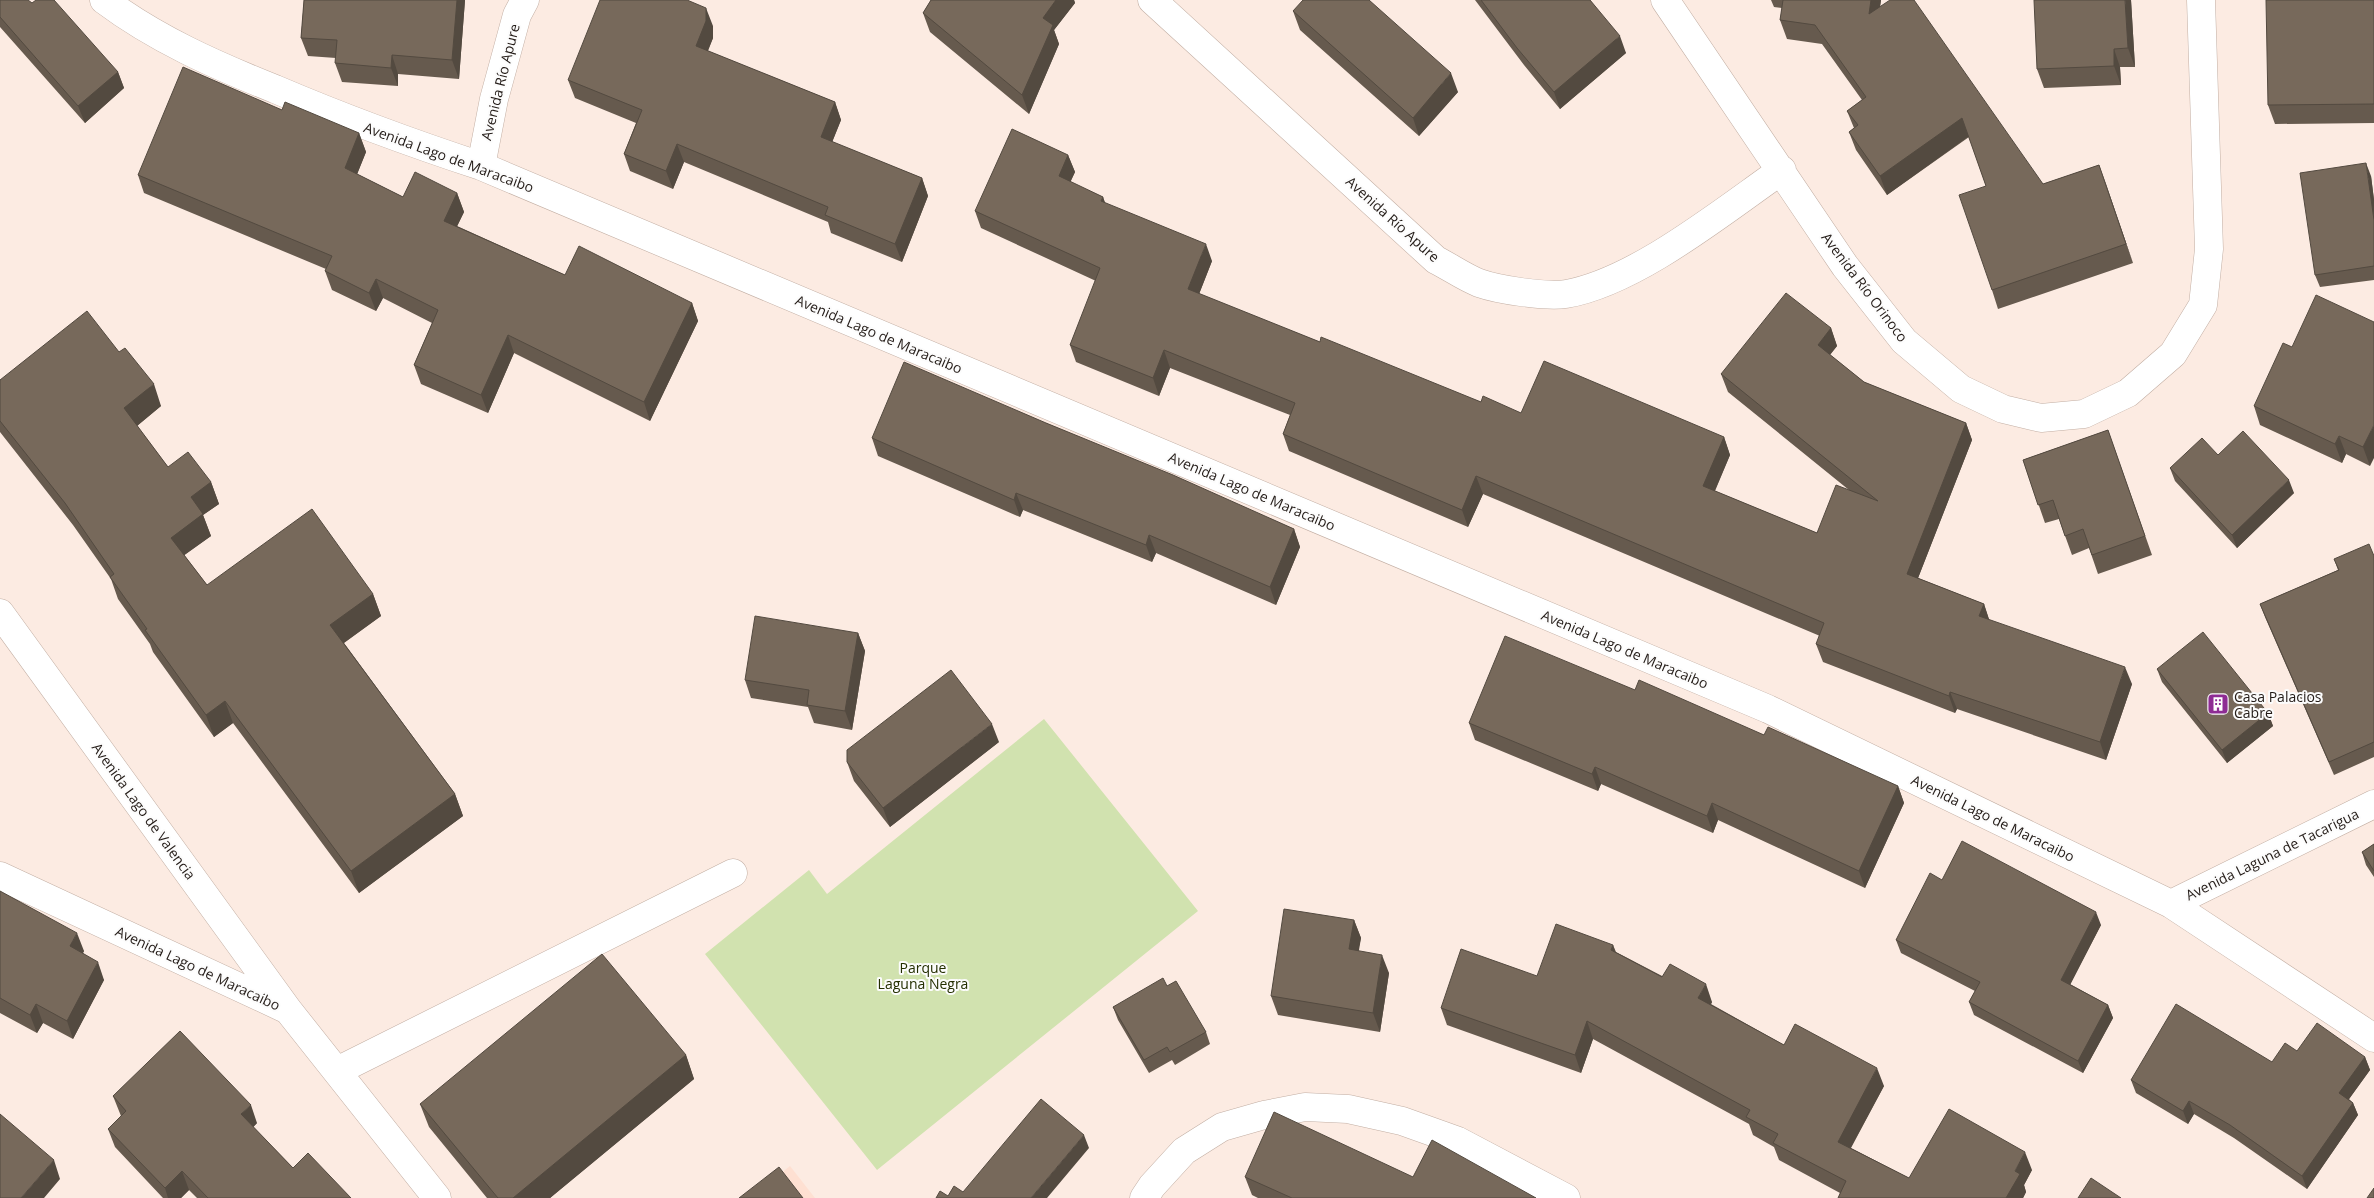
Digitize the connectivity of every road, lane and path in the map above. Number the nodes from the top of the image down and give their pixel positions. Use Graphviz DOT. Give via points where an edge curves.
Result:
graph roads {
  1 [pos="104,0"];
  2 [pos="525,0"];
  3 [pos="1152,0"];
  4 [pos="1665,0"];
  5 [pos="2201,0"];
  6 [pos="481,166"];
  7 [pos="1782,170"];
  8 [pos="0,613"];
  9 [pos="2374,804"];
  10 [pos="733,873"];
  11 [pos="0,876"];
  12 [pos="2171,904"];
  13 [pos="288,1010"];
  14 [pos="2374,1038"];
  15 [pos="337,1071"];
  16 [pos="437,1198"];
  17 [pos="1144,1198"];
  18 [pos="1566,1198"];
  1 -- 6 [label="street, Avenida Lago de Maracaibo" via="192,54 370,129"];
  2 -- 6 [label="street, Avenida Río Apure" via="517,15 494,99"];
  3 -- 7 [label="street, Avenida Río Apure" via="1436,260 1479,283 1522,292 1565,294 1616,278 1695,231"];
  4 -- 7 [label="street, Avenida Río Orinoco"];
  5 -- 7 [label="street, Avenida Río Orinoco" via="2209,249 2203,305 2173,354 2128,394 2084,414 2041,418 2003,409 1962,389 1904,341 1845,266"];
  6 -- 12 [label="street, Avenida Lago de Maracaibo" via="1768,709"];
  8 -- 13 [label="street, Avenida Lago de Valencia"];
  9 -- 12 [label="street, Avenida Laguna de Tacarigua"];
  10 -- 15 [label="street"];
  11 -- 13 [label="street, Avenida Lago de Maracaibo"];
  12 -- 14 [label="street, Avenida Lago de Maracaibo"];
  13 -- 15 [label="street, Avenida Lago de Maracaibo"];
  15 -- 16 [label="street, Avenida Lago de Maracaibo"];
  17 -- 18 [label="street" via="1184,1151 1222,1128 1305,1107 1348,1109 1402,1121 1458,1141"];
}
